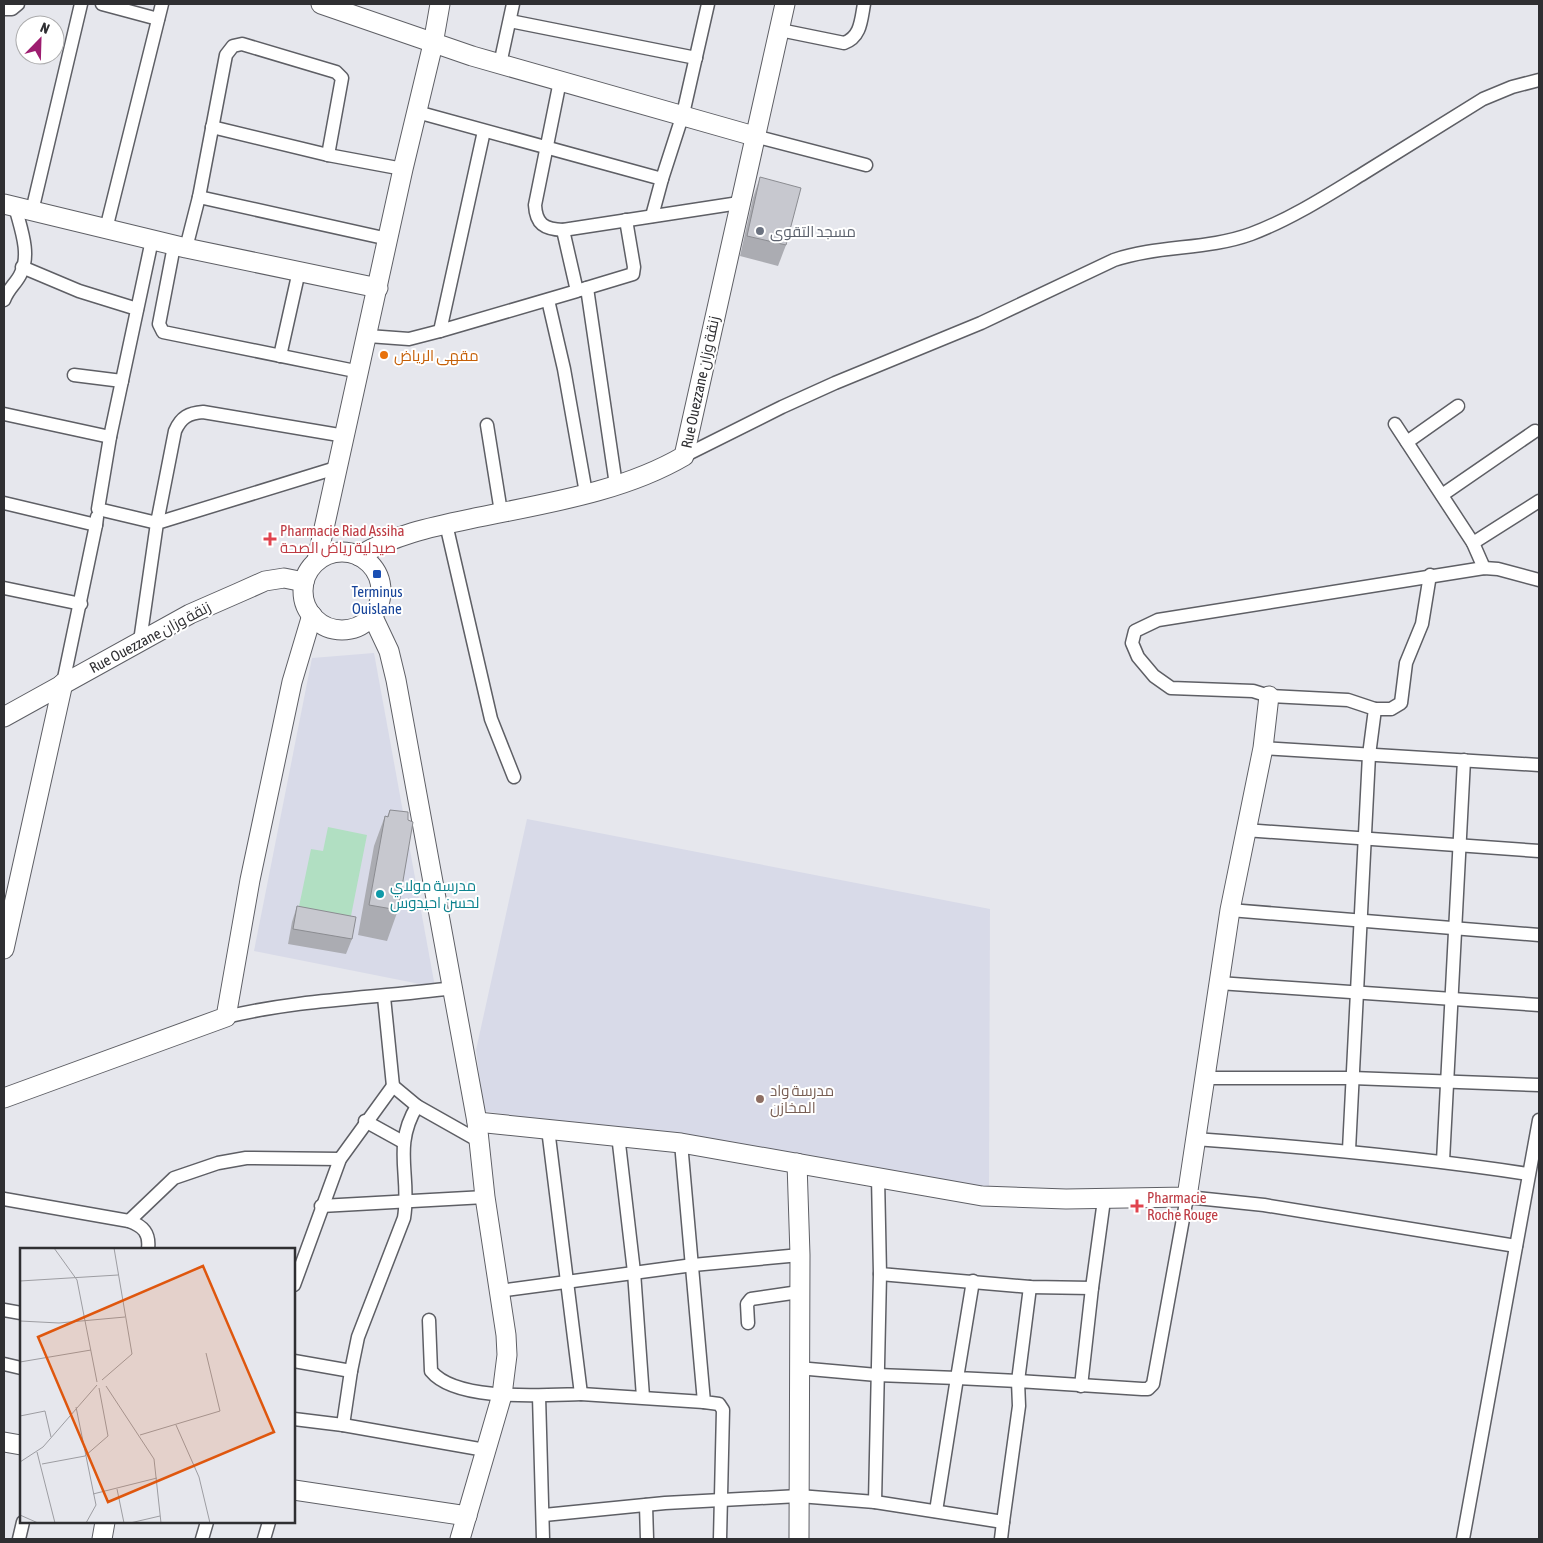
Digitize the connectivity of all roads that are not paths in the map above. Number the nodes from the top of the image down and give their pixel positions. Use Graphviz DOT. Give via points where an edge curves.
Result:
graph roads {
  1 [pos="18,4"];
  2 [pos="81,4"];
  3 [pos="102,4"];
  4 [pos="162,4"];
  5 [pos="321,4"];
  6 [pos="440,4"];
  7 [pos="514,4"];
  8 [pos="708,4"];
  9 [pos="785,4"];
  10 [pos="864,4"];
  11 [pos="4,9"];
  12 [pos="351,9"];
  13 [pos="158,18"];
  14 [pos="510,21"];
  15 [pos="780,30"];
  16 [pos="433,44"];
  17 [pos="696,58"];
  18 [pos="500,64"];
  19 [pos="1539,80"];
  20 [pos="560,81"];
  21 [pos="417,112"];
  22 [pos="683,114"];
  23 [pos="212,127"];
  24 [pos="484,131"];
  25 [pos="754,136"];
  26 [pos="546,147"];
  27 [pos="328,155"];
  28 [pos="866,165"];
  29 [pos="403,169"];
  30 [pos="662,179"];
  31 [pos="199,197"];
  32 [pos="739,204"];
  33 [pos="17,207"];
  34 [pos="652,216"];
  35 [pos="626,220"];
  36 [pos="106,229"];
  37 [pos="563,230"];
  38 [pos="388,239"];
  39 [pos="152,240"];
  40 [pos="180,247"];
  41 [pos="22,267"];
  42 [pos="299,271"];
  43 [pos="378,288"];
  44 [pos="582,289"];
  45 [pos="5,290"];
  46 [pos="548,300"];
  47 [pos="137,309"];
  48 [pos="440,331"];
  49 [pos="368,336"];
  50 [pos="280,356"];
  51 [pos="360,372"];
  52 [pos="74,375"];
  53 [pos="122,381"];
  54 [pos="1458,406"];
  55 [pos="4,414"];
  56 [pos="1395,424"];
  57 [pos="487,425"];
  58 [pos="1535,431"];
  59 [pos="345,436"];
  60 [pos="110,437"];
  61 [pos="1407,442"];
  62 [pos="684,456"];
  63 [pos="339,467"];
  64 [pos="616,485"];
  65 [pos="586,493"];
  66 [pos="1442,495"];
  67 [pos="1539,501"];
  68 [pos="4,503"];
  69 [pos="98,509"];
  70 [pos="501,512"];
  71 [pos="157,523"];
  72 [pos="446,524"];
  73 [pos="96,525"];
  74 [pos="1473,542"];
  75 [pos="359,556"];
  76 [pos="317,560"];
  77 [pos="1484,568"];
  78 [pos="1430,575"];
  79 [pos="1539,580"];
  80 [pos="304,582"];
  81 [pos="4,588"];
  82 [pos="81,604"];
  83 [pos="312,615"];
  84 [pos="372,615"];
  85 [pos="140,641"];
  86 [pos="63,683"];
  87 [pos="1269,696"];
  88 [pos="1375,709"];
  89 [pos="4,717"];
  90 [pos="1263,748"];
  91 [pos="1369,755"];
  92 [pos="1464,760"];
  93 [pos="1539,765"];
  94 [pos="514,777"];
  95 [pos="1245,830"];
  96 [pos="1366,838"];
  97 [pos="1458,845"];
  98 [pos="1539,850"];
  99 [pos="1230,910"];
  100 [pos="1361,920"];
  101 [pos="1455,928"];
  102 [pos="1539,935"];
  103 [pos="4,949"];
  104 [pos="1219,983"];
  105 [pos="453,988"];
  106 [pos="1357,992"];
  107 [pos="384,997"];
  108 [pos="1450,999"];
  109 [pos="1539,1005"];
  110 [pos="226,1017"];
  111 [pos="1204,1078"];
  112 [pos="1352,1078"];
  113 [pos="1448,1081"];
  114 [pos="1539,1085"];
  115 [pos="392,1086"];
  116 [pos="4,1098"];
  117 [pos="418,1106"];
  118 [pos="1539,1120"];
  119 [pos="366,1121"];
  120 [pos="548,1129"];
  121 [pos="478,1132"];
  122 [pos="618,1135"];
  123 [pos="1195,1139"];
  124 [pos="403,1142"];
  125 [pos="680,1143"];
  126 [pos="1349,1150"];
  127 [pos="340,1159"];
  128 [pos="1443,1161"];
  129 [pos="797,1163"];
  130 [pos="1528,1174"];
  131 [pos="878,1177"];
  132 [pos="485,1197"];
  133 [pos="1187,1197"];
  134 [pos="4,1199"];
  135 [pos="1104,1200"];
  136 [pos="406,1203"];
  137 [pos="322,1206"];
  138 [pos="129,1221"];
  139 [pos="1516,1246"];
  140 [pos="148,1248"];
  141 [pos="800,1255"];
  142 [pos="693,1265"];
  143 [pos="634,1272"];
  144 [pos="880,1274"];
  145 [pos="568,1280"];
  146 [pos="973,1281"];
  147 [pos="295,1282"];
  148 [pos="1030,1287"];
  149 [pos="1092,1288"];
  150 [pos="499,1291"];
  151 [pos="799,1292"];
  152 [pos="4,1310"];
  153 [pos="20,1314"];
  154 [pos="429,1320"];
  155 [pos="748,1323"];
  156 [pos="295,1361"];
  157 [pos="4,1364"];
  158 [pos="20,1368"];
  159 [pos="798,1368"];
  160 [pos="352,1370"];
  161 [pos="877,1375"];
  162 [pos="957,1378"];
  163 [pos="1018,1381"];
  164 [pos="1081,1386"];
  165 [pos="581,1394"];
  166 [pos="502,1395"];
  167 [pos="540,1396"];
  168 [pos="643,1397"];
  169 [pos="704,1402"];
  170 [pos="295,1419"];
  171 [pos="343,1425"];
  172 [pos="4,1442"];
  173 [pos="20,1445"];
  174 [pos="485,1450"];
  175 [pos="295,1490"];
  176 [pos="799,1496"];
  177 [pos="720,1500"];
  178 [pos="875,1502"];
  179 [pos="646,1505"];
  180 [pos="936,1511"];
  181 [pos="544,1515"];
  182 [pos="467,1516"];
  183 [pos="1003,1522"];
  184 [pos="22,1523"];
  185 [pos="105,1523"];
  186 [pos="207,1523"];
  187 [pos="269,1523"];
  188 [pos="19,1539"];
  189 [pos="102,1539"];
  190 [pos="202,1539"];
  191 [pos="264,1539"];
  192 [pos="460,1539"];
  193 [pos="543,1539"];
  194 [pos="648,1539"];
  195 [pos="720,1539"];
  196 [pos="800,1539"];
  197 [pos="1001,1539"];
  198 [pos="1463,1539"];
  1 -- 11 [label="street" via="12,9"];
  2 -- 33 [label="street"];
  3 -- 13 [label="street"];
  4 -- 13 [label="street"];
  5 -- 12 [label="street"];
  6 -- 16 [label="street"];
  7 -- 14 [label="street"];
  8 -- 17 [label="street"];
  9 -- 15 [label="street, Rue Ouezzane زنقة وزان"];
  10 -- 15 [label="street" via="858,31 844,43"];
  12 -- 16 [label="street"];
  13 -- 36 [label="street"];
  14 -- 17 [label="street"];
  14 -- 18 [label="street"];
  15 -- 25 [label="street, Rue Ouezzane زنقة وزان"];
  16 -- 18 [label="street"];
  16 -- 21 [label="street"];
  17 -- 22 [label="street"];
  18 -- 20 [label="street"];
  19 -- 62 [label="street" via="1483,99 1312,205 1276,223 1222,242 1161,248 1114,260 981,323 826,387"];
  20 -- 22 [label="street"];
  20 -- 26 [label="street"];
  21 -- 24 [label="street"];
  21 -- 29 [label="street"];
  22 -- 25 [label="street"];
  22 -- 30 [label="street"];
  23 -- 27 [label="street"];
  23 -- 27 [label="street" via="226,55 232,46 242,44 336,72 342,78"];
  23 -- 31 [label="street"];
  24 -- 26 [label="street"];
  24 -- 48 [label="street"];
  25 -- 28 [label="street"];
  25 -- 32 [label="street, Rue Ouezzane زنقة وزان"];
  26 -- 30 [label="street"];
  26 -- 37 [label="street" via="535,205 536,217 548,229"];
  27 -- 29 [label="street"];
  29 -- 38 [label="street"];
  30 -- 34 [label="street"];
  31 -- 38 [label="street"];
  31 -- 40 [label="street"];
  32 -- 34 [label="street"];
  32 -- 62 [label="street, Rue Ouezzane زنقة وزان"];
  33 -- 36 [label="street"];
  33 -- 41 [label="street" via="25,250"];
  34 -- 35 [label="street"];
  35 -- 37 [label="street"];
  35 -- 44 [label="street" via="633,274"];
  36 -- 39 [label="street"];
  37 -- 44 [label="street"];
  38 -- 43 [label="street"];
  39 -- 40 [label="street"];
  39 -- 47 [label="street"];
  40 -- 42 [label="street"];
  40 -- 50 [label="street" via="159,324 163,332"];
  41 -- 45 [label="street" via="21,273"];
  41 -- 47 [label="street" via="79,291"];
  42 -- 43 [label="street"];
  42 -- 50 [label="street"];
  43 -- 49 [label="street"];
  44 -- 46 [label="street"];
  44 -- 64 [label="street"];
  46 -- 48 [label="street"];
  46 -- 65 [label="street"];
  47 -- 53 [label="street"];
  48 -- 49 [label="street" via="409,339"];
  49 -- 51 [label="street"];
  50 -- 51 [label="street"];
  51 -- 59 [label="street"];
  52 -- 53 [label="street"];
  53 -- 60 [label="street"];
  54 -- 61 [label="street"];
  55 -- 60 [label="street"];
  56 -- 61 [label="street"];
  57 -- 70 [label="street"];
  58 -- 66 [label="street"];
  59 -- 63 [label="street"];
  59 -- 71 [label="street" via="203,412 187,415 178,424 172,440"];
  60 -- 69 [label="street"];
  61 -- 66 [label="street"];
  62 -- 64 [label="street, Rue Ouezzane زنقة وزان" via="644,477"];
  63 -- 71 [label="street"];
  63 -- 76 [label="street"];
  64 -- 65 [label="street, Rue Ouezzane زنقة وزان"];
  65 -- 70 [label="street, Rue Ouezzane زنقة وزان"];
  66 -- 74 [label="street"];
  67 -- 74 [label="street"];
  68 -- 73 [label="street"];
  69 -- 71 [label="street"];
  69 -- 73 [label="street"];
  70 -- 72 [label="street, Rue Ouezzane زنقة وزان"];
  71 -- 85 [label="street"];
  72 -- 75 [label="street, Rue Ouezzane زنقة وزان" via="389,540"];
  72 -- 94 [label="street" via="488,711"];
  73 -- 82 [label="street"];
  74 -- 77 [label="street"];
  75 -- 76 [label="street" via="333,552"];
  75 -- 84 [label="street" via="377,574 381,590"];
  76 -- 80 [label="street"];
  77 -- 78 [label="street"];
  77 -- 79 [label="street" via="1498,568"];
  78 -- 87 [label="street" via="1158,620 1135,631 1132,643 1138,657 1154,676 1171,688 1253,692"];
  78 -- 88 [label="street" via="1422,624 1406,663 1401,703 1391,709"];
  80 -- 83 [label="street" via="304,600"];
  80 -- 85 [label="street, Rue Ouezzane زنقة وزان" via="284,578 265,581 190,614"];
  81 -- 82 [label="street"];
  82 -- 86 [label="street"];
  83 -- 84 [label="street" via="325,626 342,630 359,626"];
  83 -- 110 [label="street" via="290,692 250,880"];
  84 -- 105 [label="street" via="389,651 396,680"];
  85 -- 86 [label="street, Rue Ouezzane زنقة وزان"];
  86 -- 89 [label="street, Rue Ouezzane زنقة وزان"];
  86 -- 103 [label="street"];
  87 -- 88 [label="street" via="1348,700"];
  87 -- 90 [label="street"];
  88 -- 91 [label="street"];
  90 -- 91 [label="street"];
  90 -- 95 [label="street"];
  91 -- 92 [label="street"];
  91 -- 96 [label="street"];
  92 -- 93 [label="street"];
  92 -- 97 [label="street"];
  95 -- 96 [label="street"];
  95 -- 99 [label="street"];
  96 -- 97 [label="street"];
  96 -- 100 [label="street"];
  97 -- 98 [label="street"];
  97 -- 101 [label="street"];
  99 -- 100 [label="street"];
  99 -- 104 [label="street"];
  100 -- 101 [label="street"];
  100 -- 106 [label="street"];
  101 -- 102 [label="street"];
  101 -- 108 [label="street"];
  104 -- 106 [label="street"];
  104 -- 111 [label="street"];
  105 -- 107 [label="street"];
  105 -- 121 [label="street"];
  106 -- 108 [label="street"];
  106 -- 112 [label="street"];
  107 -- 110 [label="street" via="310,1002"];
  107 -- 115 [label="street"];
  108 -- 109 [label="street"];
  108 -- 113 [label="street"];
  110 -- 116 [label="street"];
  111 -- 112 [label="street"];
  111 -- 123 [label="street"];
  112 -- 113 [label="street"];
  112 -- 126 [label="street"];
  113 -- 114 [label="street"];
  113 -- 128 [label="street"];
  115 -- 117 [label="street"];
  115 -- 119 [label="street"];
  117 -- 121 [label="street"];
  117 -- 124 [label="street"];
  118 -- 130 [label="street"];
  119 -- 124 [label="street"];
  119 -- 127 [label="street"];
  120 -- 121 [label="street"];
  120 -- 122 [label="street"];
  120 -- 145 [label="street"];
  121 -- 132 [label="street"];
  122 -- 125 [label="street"];
  122 -- 143 [label="street"];
  123 -- 126 [label="street"];
  123 -- 133 [label="street"];
  124 -- 136 [label="street"];
  125 -- 129 [label="street"];
  125 -- 142 [label="street"];
  126 -- 128 [label="street"];
  127 -- 137 [label="street"];
  127 -- 138 [label="street" via="246,1158 218,1163 174,1178"];
  128 -- 130 [label="street"];
  129 -- 131 [label="street"];
  129 -- 141 [label="street"];
  130 -- 139 [label="street"];
  131 -- 135 [label="street" via="982,1196"];
  131 -- 144 [label="street"];
  132 -- 136 [label="street"];
  132 -- 150 [label="street"];
  133 -- 135 [label="street"];
  133 -- 139 [label="street" via="1264,1205"];
  133 -- 164 [label="street" via="1153,1384 1148,1389"];
  134 -- 138 [label="street"];
  135 -- 149 [label="street"];
  136 -- 137 [label="street"];
  136 -- 160 [label="street" via="396,1245 358,1337"];
  137 -- 147 [label="street"];
  138 -- 140 [label="street" via="148,1234"];
  139 -- 198 [label="street"];
  141 -- 142 [label="street"];
  141 -- 151 [label="street"];
  142 -- 143 [label="street"];
  142 -- 169 [label="street"];
  143 -- 145 [label="street"];
  143 -- 168 [label="street"];
  144 -- 146 [label="street"];
  144 -- 161 [label="street"];
  145 -- 150 [label="street"];
  145 -- 165 [label="street"];
  146 -- 148 [label="street"];
  146 -- 162 [label="street"];
  148 -- 149 [label="street"];
  148 -- 163 [label="street"];
  149 -- 164 [label="street"];
  150 -- 166 [label="street" via="507,1355"];
  151 -- 155 [label="street" via="751,1299 747,1304"];
  151 -- 159 [label="street"];
  152 -- 153 [label="street"];
  154 -- 166 [label="street" via="430,1371 452,1386"];
  156 -- 160 [label="street"];
  157 -- 158 [label="street"];
  159 -- 161 [label="street"];
  159 -- 176 [label="street"];
  160 -- 171 [label="street"];
  161 -- 162 [label="street"];
  161 -- 178 [label="street"];
  162 -- 163 [label="street"];
  162 -- 180 [label="street"];
  163 -- 164 [label="street"];
  163 -- 183 [label="street" via="1019,1406"];
  165 -- 167 [label="street"];
  165 -- 168 [label="street"];
  166 -- 167 [label="street"];
  166 -- 174 [label="street"];
  167 -- 181 [label="street"];
  168 -- 169 [label="street"];
  169 -- 177 [label="street" via="719,1404 723,1410"];
  170 -- 171 [label="street"];
  171 -- 174 [label="street"];
  172 -- 173 [label="street"];
  174 -- 182 [label="street"];
  175 -- 182 [label="street"];
  176 -- 177 [label="street"];
  176 -- 178 [label="street"];
  176 -- 196 [label="street"];
  177 -- 179 [label="street"];
  177 -- 195 [label="street"];
  178 -- 180 [label="street"];
  179 -- 181 [label="street"];
  179 -- 194 [label="street"];
  180 -- 183 [label="street"];
  181 -- 193 [label="street"];
  182 -- 192 [label="street"];
  183 -- 197 [label="street"];
  184 -- 188 [label="street"];
  185 -- 189 [label="street"];
  186 -- 190 [label="street"];
  187 -- 191 [label="street"];
}
